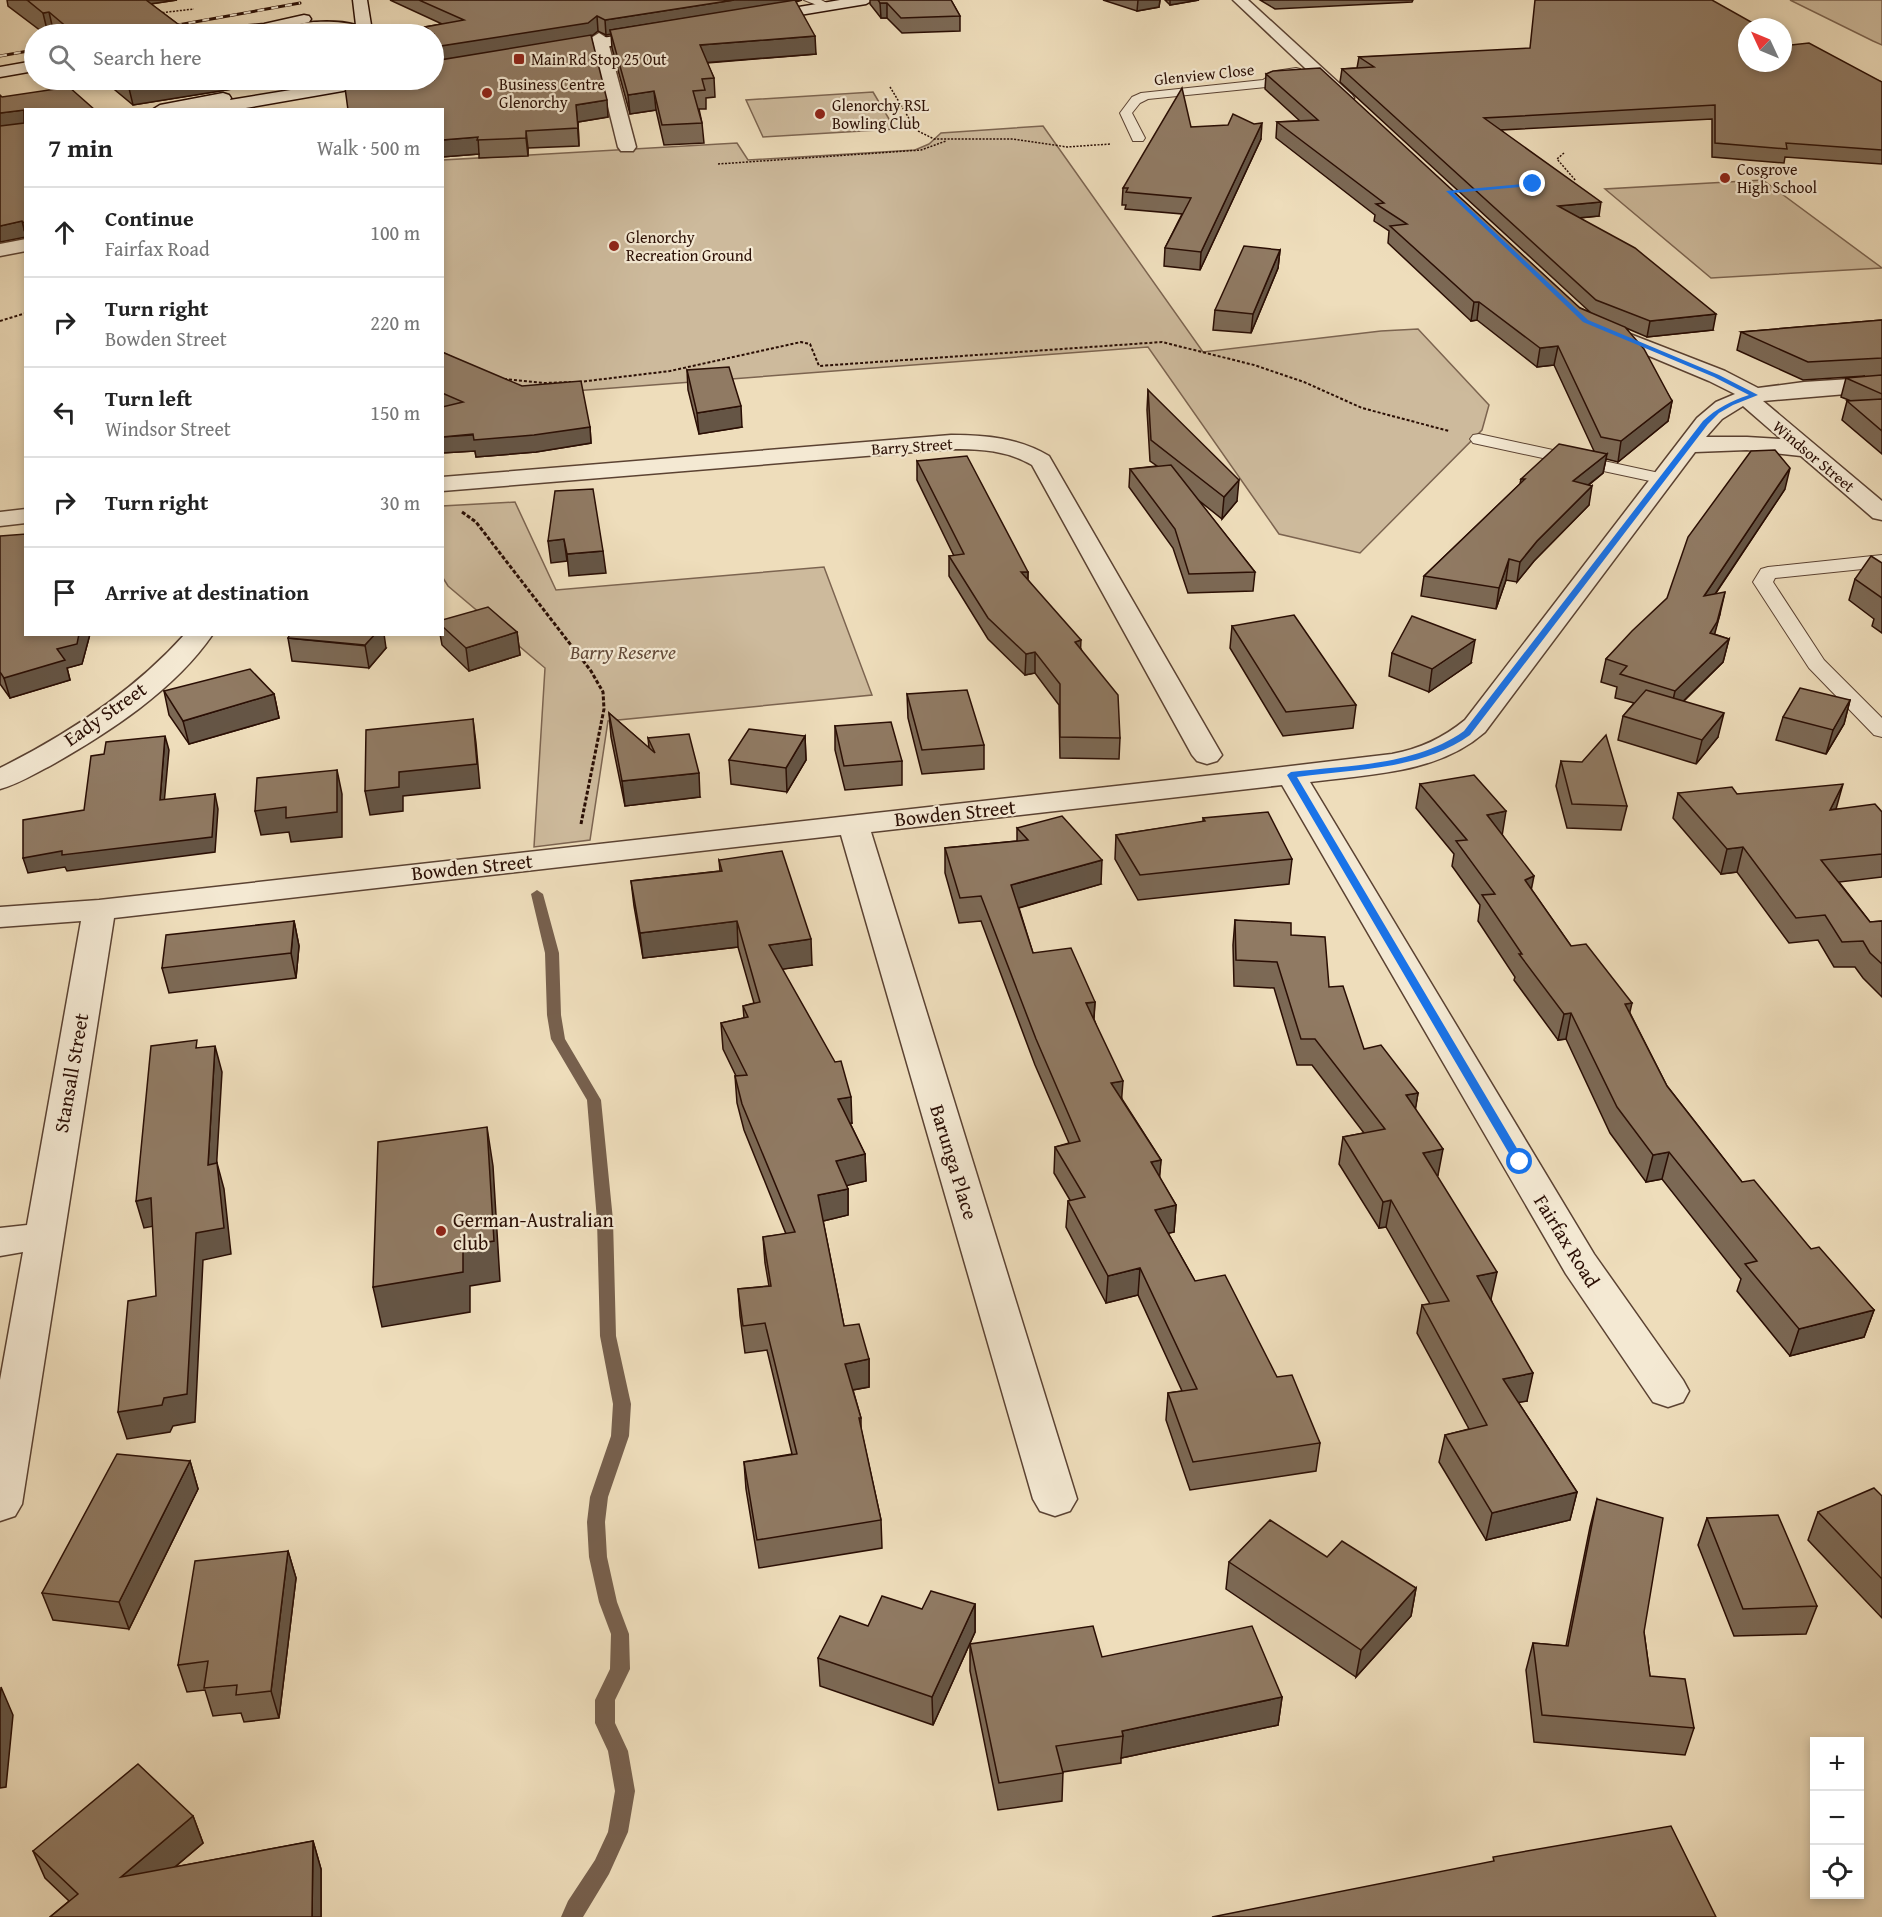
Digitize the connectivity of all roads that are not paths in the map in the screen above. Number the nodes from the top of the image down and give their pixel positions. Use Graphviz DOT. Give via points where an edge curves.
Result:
graph roads {
  1 [pos="360,0"];
  2 [pos="866,0"];
  3 [pos="1240,0"];
  4 [pos="822,2"];
  5 [pos="743,17"];
  6 [pos="309,19"];
  7 [pos="283,24"];
  8 [pos="300,24"];
  9 [pos="331,24"];
  10 [pos="363,24"];
  11 [pos="673,29"];
  12 [pos="600,41"];
  13 [pos="536,51"];
  14 [pos="24,63"];
  15 [pos="0,67"];
  16 [pos="24,68"];
  17 [pos="1317,70"];
  18 [pos="0,72"];
  19 [pos="308,90"];
  20 [pos="280,91"];
  21 [pos="235,104"];
  22 [pos="170,108"];
  23 [pos="188,108"];
  24 [pos="213,108"];
  25 [pos="250,108"];
  26 [pos="305,108"];
  27 [pos="1357,108"];
  28 [pos="1138,138"];
  29 [pos="627,147"];
  30 [pos="24,245"];
  31 [pos="0,250"];
  32 [pos="1586,321"];
  33 [pos="1882,384"];
  34 [pos="1750,397"];
  35 [pos="1479,439"];
  36 [pos="1688,446"];
  37 [pos="1806,450"];
  38 [pos="1664,479"];
  39 [pos="444,484"];
  40 [pos="1882,513"];
  41 [pos="24,516"];
  42 [pos="0,519"];
  43 [pos="1882,561"];
  44 [pos="198,636"];
  45 [pos="1882,730"];
  46 [pos="1207,755"];
  47 [pos="1291,775"];
  48 [pos="0,780"];
  49 [pos="853,824"];
  50 [pos="99,910"];
  51 [pos="0,917"];
  52 [pos="43,1236"];
  53 [pos="0,1242"];
  54 [pos="1668,1391"];
  55 [pos="1055,1499"];
  56 [pos="0,1504"];
  1 -- 10 [label="street"];
  2 -- 4 [label="street"];
  3 -- 17 [label="street"];
  4 -- 5 [label="street"];
  6 -- 7 [label="street"];
  6 -- 8 [label="street"];
  6 -- 9 [label="street"];
  11 -- 12 [label="street"];
  12 -- 13 [label="street"];
  12 -- 29 [label="street"];
  14 -- 15 [label="street"];
  16 -- 18 [label="street"];
  17 -- 27 [label="street"];
  17 -- 28 [label="lane, Glenview Close" via="1286,72 1266,83 1145,96 1126,112"];
  19 -- 26 [label="street"];
  20 -- 21 [label="street"];
  20 -- 22 [label="street"];
  20 -- 23 [label="street"];
  21 -- 24 [label="street"];
  21 -- 25 [label="street"];
  30 -- 31 [label="street"];
  32 -- 34 [label="street, Windsor Street" via="1717,376"];
  33 -- 34 [label="street"];
  34 -- 36 [label="street, Bowden Street" via="1717,412"];
  34 -- 37 [label="street, Windsor Street"];
  35 -- 38 [label="lane"];
  36 -- 37 [label="street" via="1752,442"];
  36 -- 38 [label="street, Bowden Street"];
  37 -- 40 [label="street, Windsor Street"];
  38 -- 47 [label="street, Bowden Street" via="1467,733 1416,758"];
  39 -- 46 [label="street, Barry Street" via="951,442 991,443 1019,449 1041,461"];
  41 -- 42 [label="street"];
  43 -- 45 [label="lane" via="1768,573 1763,582 1816,664"];
  44 -- 48 [label="street, Eady Street" via="143,690 80,735"];
  47 -- 49 [label="street, Bowden Street"];
  47 -- 54 [label="street, Fairfax Road" via="1580,1264"];
  49 -- 50 [label="street, Bowden Street"];
  49 -- 55 [label="street, Barunga Place"];
  50 -- 51 [label="street, Bowden Street"];
  50 -- 52 [label="street, Stansall Street"];
  52 -- 53 [label="street"];
  52 -- 56 [label="street, Stansall Street"];
}
